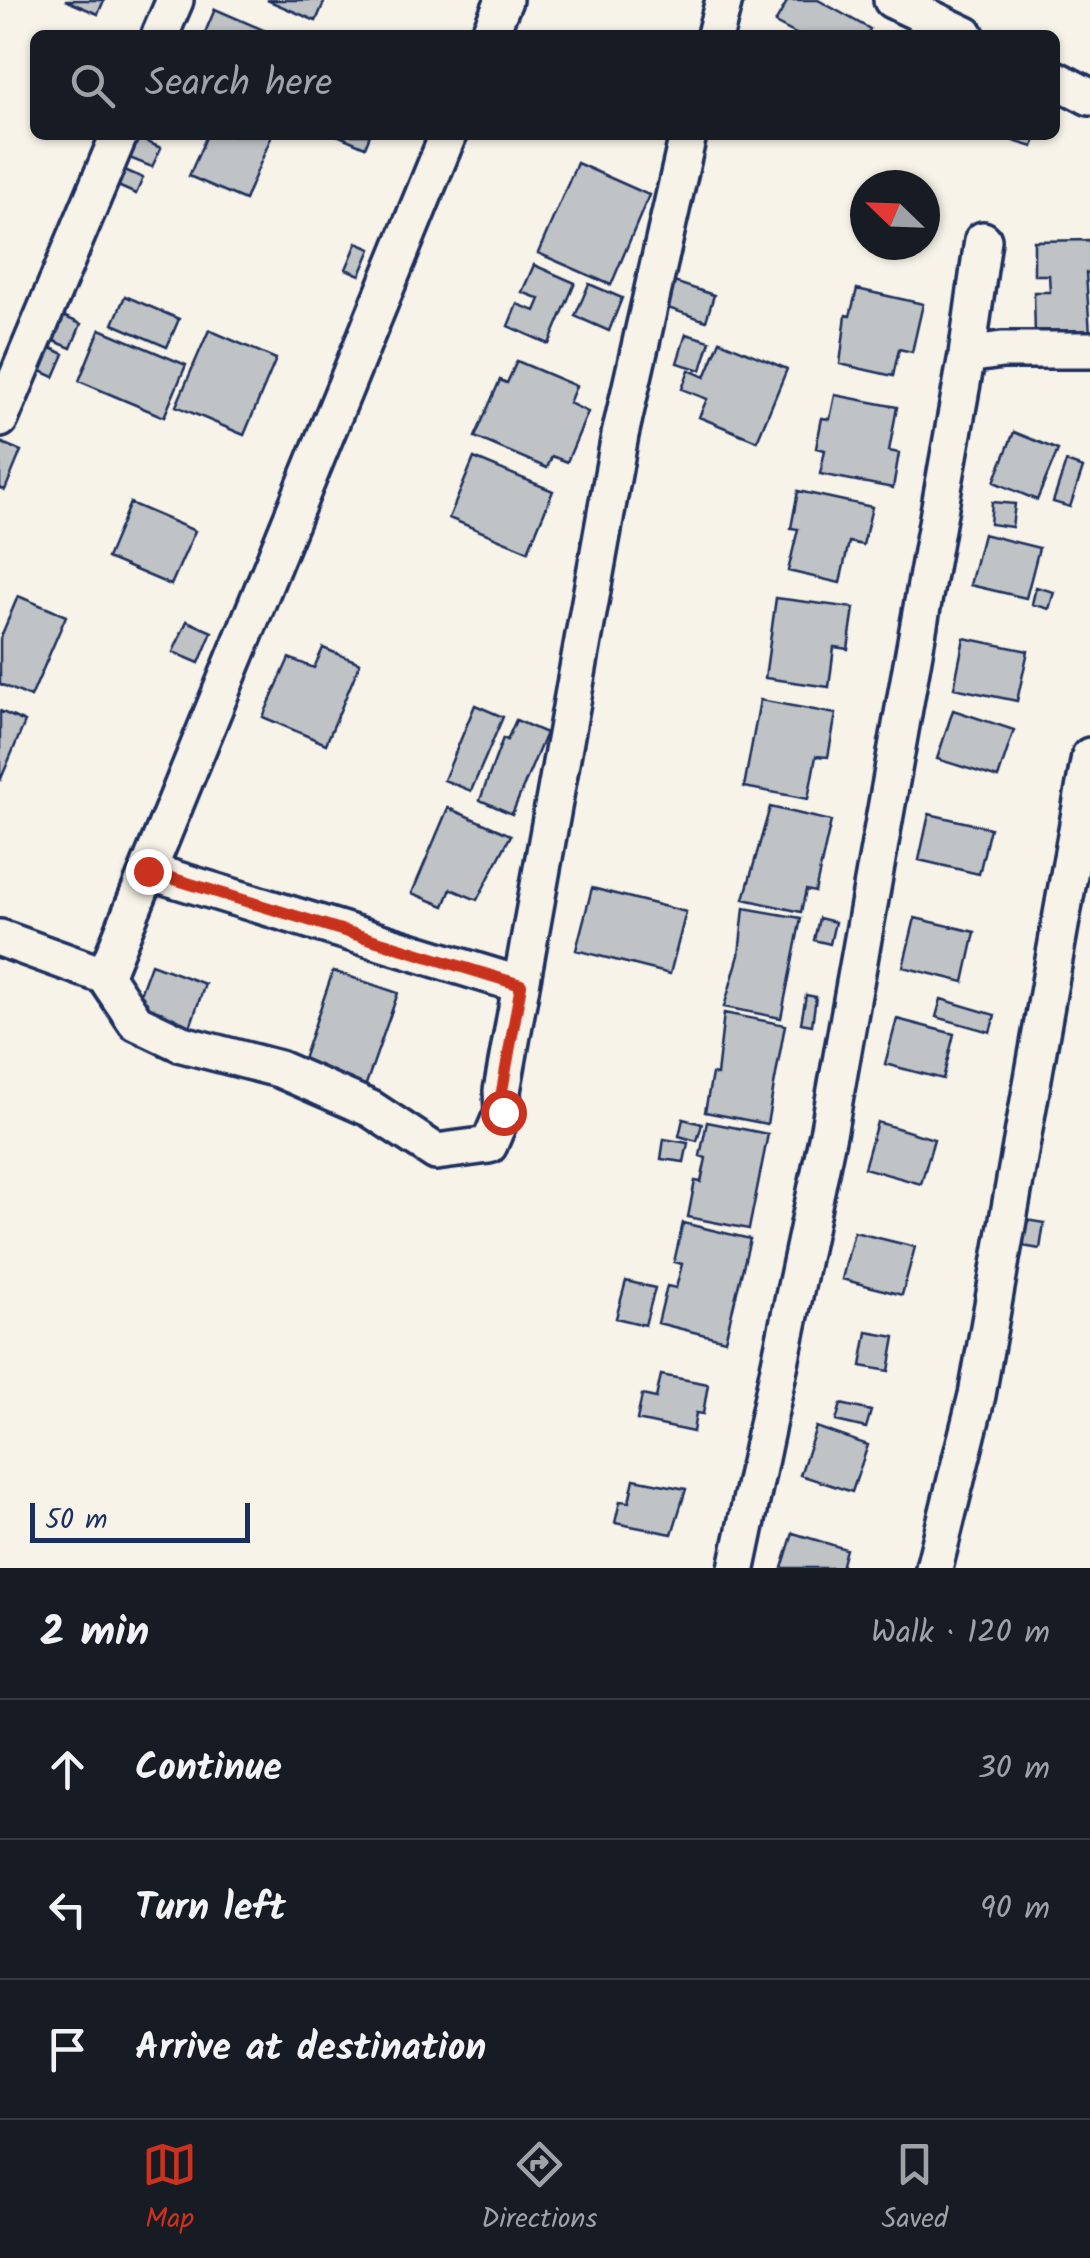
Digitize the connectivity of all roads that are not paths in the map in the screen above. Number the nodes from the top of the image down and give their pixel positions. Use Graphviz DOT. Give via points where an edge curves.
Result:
graph roads {
  1 [pos="175,0"];
  2 [pos="504,0"];
  3 [pos="724,0"];
  4 [pos="892,0"];
  5 [pos="162,30"];
  6 [pos="491,30"];
  7 [pos="716,30"];
  8 [pos="955,30"];
  9 [pos="1060,81"];
  10 [pos="1090,96"];
  11 [pos="117,140"];
  12 [pos="446,140"];
  13 [pos="687,140"];
  14 [pos="982,240"];
  15 [pos="1090,350"];
  16 [pos="967,355"];
  17 [pos="0,420"];
  18 [pos="1090,756"];
  19 [pos="148,871"];
  20 [pos="1076,914"];
  21 [pos="0,938"];
  22 [pos="105,976"];
  23 [pos="521,985"];
  24 [pos="737,1568"];
  25 [pos="934,1568"];
  1 -- 5 [label="street"];
  2 -- 6 [label="street"];
  3 -- 7 [label="street"];
  4 -- 8 [label="street"];
  9 -- 10 [label="street"];
  11 -- 17 [label="street"];
  12 -- 19 [label="street"];
  13 -- 23 [label="street" via="620,435"];
  14 -- 16 [label="street"];
  15 -- 16 [label="street"];
  16 -- 24 [label="street" via="828,1129"];
  18 -- 20 [label="street"];
  19 -- 22 [label="street"];
  19 -- 23 [label="street"];
  20 -- 25 [label="street"];
  21 -- 22 [label="street"];
  22 -- 23 [label="street" via="136,1022 182,1044 279,1069 371,1109 436,1152 489,1145 503,1112"];
}
